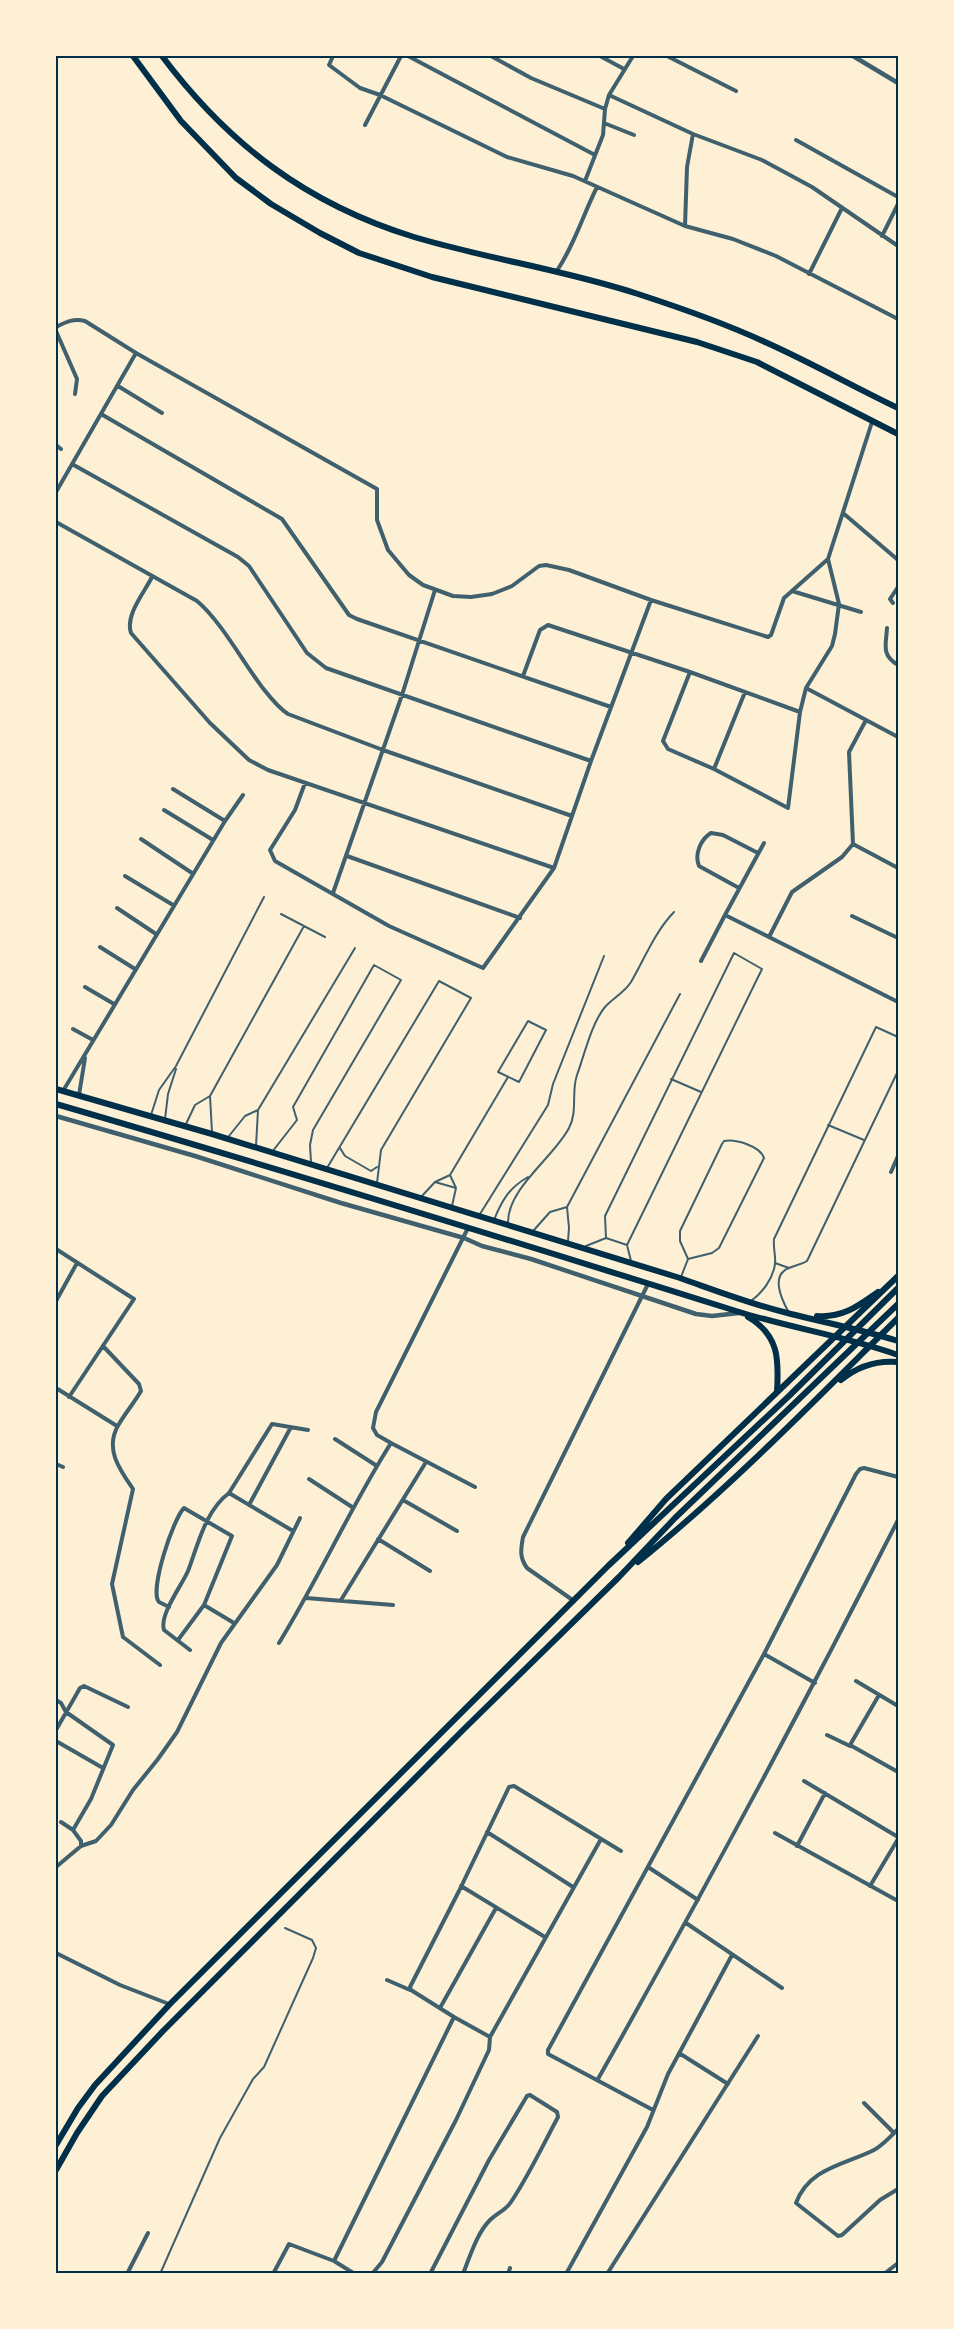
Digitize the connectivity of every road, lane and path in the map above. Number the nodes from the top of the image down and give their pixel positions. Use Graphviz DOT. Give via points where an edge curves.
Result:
graph roads {
  1 [pos="133,56"];
  2 [pos="162,56"];
  3 [pos="333,56"];
  4 [pos="401,56"];
  5 [pos="408,56"];
  6 [pos="491,56"];
  7 [pos="600,56"];
  8 [pos="633,56"];
  9 [pos="667,56"];
  10 [pos="853,56"];
  11 [pos="624,69"];
  12 [pos="898,83"];
  13 [pos="736,91"];
  14 [pos="380,95"];
  15 [pos="609,95"];
  16 [pos="605,109"];
  17 [pos="604,123"];
  18 [pos="365,125"];
  19 [pos="693,134"];
  20 [pos="634,135"];
  21 [pos="796,140"];
  22 [pos="595,155"];
  23 [pos="585,181"];
  24 [pos="597,187"];
  25 [pos="898,197"];
  26 [pos="898,204"];
  27 [pos="842,207"];
  28 [pos="685,226"];
  29 [pos="882,236"];
  30 [pos="898,246"];
  31 [pos="556,273"];
  32 [pos="808,274"];
  33 [pos="898,319"];
  34 [pos="56,329"];
  35 [pos="136,353"];
  36 [pos="118,386"];
  37 [pos="75,394"];
  38 [pos="898,408"];
  39 [pos="162,412"];
  40 [pos="101,414"];
  41 [pos="872,422"];
  42 [pos="898,434"];
  43 [pos="56,445"];
  44 [pos="61,449"];
  45 [pos="72,464"];
  46 [pos="56,492"];
  47 [pos="843,513"];
  48 [pos="56,522"];
  49 [pos="828,559"];
  50 [pos="898,559"];
  51 [pos="152,577"];
  52 [pos="898,587"];
  53 [pos="435,590"];
  54 [pos="791,591"];
  55 [pos="651,600"];
  56 [pos="892,603"];
  57 [pos="839,604"];
  58 [pos="861,612"];
  59 [pos="887,627"];
  60 [pos="420,640"];
  61 [pos="632,652"];
  62 [pos="898,664"];
  63 [pos="690,672"];
  64 [pos="523,676"];
  65 [pos="806,688"];
  66 [pos="745,692"];
  67 [pos="402,695"];
  68 [pos="611,707"];
  69 [pos="800,712"];
  70 [pos="866,720"];
  71 [pos="898,737"];
  72 [pos="383,750"];
  73 [pos="591,761"];
  74 [pos="714,769"];
  75 [pos="305,783"];
  76 [pos="173,789"];
  77 [pos="243,795"];
  78 [pos="365,802"];
  79 [pos="164,810"];
  80 [pos="572,816"];
  81 [pos="225,821"];
  82 [pos="141,839"];
  83 [pos="213,840"];
  84 [pos="764,843"];
  85 [pos="853,844"];
  86 [pos="758,853"];
  87 [pos="347,856"];
  88 [pos="554,868"];
  89 [pos="898,868"];
  90 [pos="192,873"];
  91 [pos="125,876"];
  92 [pos="739,888"];
  93 [pos="333,893"];
  94 [pos="264,897"];
  95 [pos="173,905"];
  96 [pos="117,908"];
  97 [pos="674,912"];
  98 [pos="282,914"];
  99 [pos="725,915"];
  100 [pos="852,916"];
  101 [pos="520,918"];
  102 [pos="304,926"];
  103 [pos="156,934"];
  104 [pos="325,937"];
  105 [pos="769,937"];
  106 [pos="898,938"];
  107 [pos="100,947"];
  108 [pos="355,948"];
  109 [pos="604,956"];
  110 [pos="701,961"];
  111 [pos="135,969"];
  112 [pos="85,987"];
  113 [pos="681,994"];
  114 [pos="898,1002"];
  115 [pos="114,1004"];
  116 [pos="73,1029"];
  117 [pos="898,1037"];
  118 [pos="93,1040"];
  119 [pos="86,1053"];
  120 [pos="176,1066"];
  121 [pos="898,1071"];
  122 [pos="508,1077"];
  123 [pos="671,1078"];
  124 [pos="56,1089"];
  125 [pos="63,1091"];
  126 [pos="701,1092"];
  127 [pos="78,1095"];
  128 [pos="210,1096"];
  129 [pos="56,1104"];
  130 [pos="258,1110"];
  131 [pos="56,1116"];
  132 [pos="151,1117"];
  133 [pos="165,1121"];
  134 [pos="828,1125"];
  135 [pos="185,1126"];
  136 [pos="212,1134"];
  137 [pos="227,1139"];
  138 [pos="865,1141"];
  139 [pos="256,1147"];
  140 [pos="340,1148"];
  141 [pos="271,1152"];
  142 [pos="898,1156"];
  143 [pos="311,1165"];
  144 [pos="378,1167"];
  145 [pos="326,1170"];
  146 [pos="891,1172"];
  147 [pos="450,1175"];
  148 [pos="531,1176"];
  149 [pos="435,1182"];
  150 [pos="377,1186"];
  151 [pos="456,1188"];
  152 [pos="419,1199"];
  153 [pos="567,1207"];
  154 [pos="451,1208"];
  155 [pos="478,1216"];
  156 [pos="494,1221"];
  157 [pos="508,1225"];
  158 [pos="468,1228"];
  159 [pos="532,1232"];
  160 [pos="464,1238"];
  161 [pos="606,1238"];
  162 [pos="567,1244"];
  163 [pos="627,1245"];
  164 [pos="580,1248"];
  165 [pos="56,1249"];
  166 [pos="688,1259"];
  167 [pos="77,1263"];
  168 [pos="632,1263"];
  169 [pos="775,1263"];
  170 [pos="789,1268"];
  171 [pos="898,1276"];
  172 [pos="680,1278"];
  173 [pos="893,1281"];
  174 [pos="648,1283"];
  175 [pos="898,1288"];
  176 [pos="642,1296"];
  177 [pos="56,1301"];
  178 [pos="749,1302"];
  179 [pos="898,1304"];
  180 [pos="740,1312"];
  181 [pos="790,1314"];
  182 [pos="898,1318"];
  183 [pos="847,1326"];
  184 [pos="881,1335"];
  185 [pos="837,1336"];
  186 [pos="898,1341"];
  187 [pos="871,1345"];
  188 [pos="103,1346"];
  189 [pos="898,1354"];
  190 [pos="898,1362"];
  191 [pos="56,1388"];
  192 [pos="777,1392"];
  193 [pos="69,1397"];
  194 [pos="814,1402"];
  195 [pos="117,1426"];
  196 [pos="291,1427"];
  197 [pos="308,1430"];
  198 [pos="335,1439"];
  199 [pos="391,1443"];
  200 [pos="426,1462"];
  201 [pos="56,1464"];
  202 [pos="377,1466"];
  203 [pos="63,1467"];
  204 [pos="898,1477"];
  205 [pos="309,1479"];
  206 [pos="475,1487"];
  207 [pos="229,1494"];
  208 [pos="403,1500"];
  209 [pos="249,1505"];
  210 [pos="352,1507"];
  211 [pos="300,1518"];
  212 [pos="898,1520"];
  213 [pos="208,1521"];
  214 [pos="292,1531"];
  215 [pos="457,1531"];
  216 [pos="378,1539"];
  217 [pos="608,1566"];
  218 [pos="430,1571"];
  219 [pos="619,1577"];
  220 [pos="306,1598"];
  221 [pos="341,1600"];
  222 [pos="574,1601"];
  223 [pos="204,1605"];
  224 [pos="393,1605"];
  225 [pos="169,1607"];
  226 [pos="234,1623"];
  227 [pos="178,1640"];
  228 [pos="279,1643"];
  229 [pos="190,1650"];
  230 [pos="764,1654"];
  231 [pos="160,1665"];
  232 [pos="856,1681"];
  233 [pos="815,1683"];
  234 [pos="879,1695"];
  235 [pos="56,1700"];
  236 [pos="898,1706"];
  237 [pos="128,1707"];
  238 [pos="66,1712"];
  239 [pos="56,1730"];
  240 [pos="827,1735"];
  241 [pos="56,1741"];
  242 [pos="850,1744"];
  243 [pos="103,1768"];
  244 [pos="898,1772"];
  245 [pos="804,1781"];
  246 [pos="825,1793"];
  247 [pos="61,1822"];
  248 [pos="74,1830"];
  249 [pos="487,1832"];
  250 [pos="775,1833"];
  251 [pos="898,1838"];
  252 [pos="601,1839"];
  253 [pos="81,1846"];
  254 [pos="797,1846"];
  255 [pos="621,1851"];
  256 [pos="56,1867"];
  257 [pos="648,1867"];
  258 [pos="461,1886"];
  259 [pos="870,1886"];
  260 [pos="573,1887"];
  261 [pos="698,1900"];
  262 [pos="898,1901"];
  263 [pos="496,1908"];
  264 [pos="686,1923"];
  265 [pos="285,1928"];
  266 [pos="242,1932"];
  267 [pos="545,1937"];
  268 [pos="253,1941"];
  269 [pos="56,1953"];
  270 [pos="732,1955"];
  271 [pos="387,1980"];
  272 [pos="410,1988"];
  273 [pos="782,1988"];
  274 [pos="170,2004"];
  275 [pos="440,2008"];
  276 [pos="454,2018"];
  277 [pos="154,2022"];
  278 [pos="163,2031"];
  279 [pos="758,2036"];
  280 [pos="490,2037"];
  281 [pos="679,2053"];
  282 [pos="598,2079"];
  283 [pos="728,2084"];
  284 [pos="864,2103"];
  285 [pos="653,2110"];
  286 [pos="898,2129"];
  287 [pos="894,2133"];
  288 [pos="56,2145"];
  289 [pos="56,2170"];
  290 [pos="898,2189"];
  291 [pos="148,2233"];
  292 [pos="334,2261"];
  293 [pos="898,2263"];
  294 [pos="510,2268"];
  295 [pos="885,2273"];
  296 [pos="127,2274"];
  297 [pos="160,2274"];
  298 [pos="273,2274"];
  299 [pos="355,2274"];
  300 [pos="372,2274"];
  301 [pos="430,2274"];
  302 [pos="463,2274"];
  303 [pos="508,2274"];
  304 [pos="566,2274"];
  305 [pos="607,2274"];
  1 -- 41 [label="main road" via="181,121 236,178 271,204 330,238 410,270 697,342 758,362"];
  2 -- 31 [label="main road" via="199,102 258,158 332,205 414,237"];
  3 -- 14 [label="street" via="329,64 353,84"];
  4 -- 14 [label="street"];
  5 -- 22 [label="street"];
  6 -- 16 [label="street" via="531,78"];
  7 -- 11 [label="street"];
  8 -- 11 [label="street"];
  9 -- 13 [label="street"];
  10 -- 12 [label="street"];
  11 -- 15 [label="street"];
  14 -- 18 [label="street"];
  14 -- 23 [label="street" via="507,157"];
  15 -- 16 [label="street"];
  15 -- 19 [label="street"];
  16 -- 17 [label="street"];
  17 -- 20 [label="street"];
  17 -- 22 [label="street"];
  19 -- 27 [label="street" via="762,160"];
  19 -- 28 [label="street" via="687,167"];
  21 -- 25 [label="street"];
  22 -- 23 [label="street"];
  23 -- 24 [label="street"];
  24 -- 28 [label="street"];
  24 -- 31 [label="street"];
  26 -- 29 [label="street"];
  27 -- 29 [label="street"];
  27 -- 32 [label="street"];
  28 -- 32 [label="street" via="733,239"];
  29 -- 30 [label="street"];
  31 -- 38 [label="main road" via="636,293 712,319 813,364"];
  32 -- 33 [label="street"];
  34 -- 35 [label="street" via="69,320 85,321"];
  34 -- 37 [label="street" via="77,379"];
  35 -- 36 [label="street"];
  35 -- 53 [label="street" via="377,489 377,520 388,550 409,575"];
  36 -- 39 [label="street"];
  36 -- 40 [label="street"];
  40 -- 45 [label="street"];
  40 -- 60 [label="street" via="282,519 349,615"];
  41 -- 42 [label="main road"];
  41 -- 47 [label="street"];
  43 -- 44 [label="street"];
  45 -- 46 [label="street"];
  45 -- 67 [label="street" via="238,557 249,566 316,661"];
  47 -- 49 [label="street"];
  47 -- 50 [label="street"];
  48 -- 51 [label="street"];
  49 -- 54 [label="street"];
  49 -- 57 [label="street"];
  51 -- 72 [label="street" via="204,607 280,710"];
  51 -- 75 [label="street" via="131,616 131,633 210,723 249,760"];
  52 -- 56 [label="street" via="890,599"];
  53 -- 55 [label="street" via="453,596 492,594 546,565"];
  53 -- 60 [label="street"];
  54 -- 55 [label="street" via="784,598 771,635 765,638"];
  54 -- 57 [label="street"];
  55 -- 61 [label="street"];
  57 -- 58 [label="street"];
  57 -- 65 [label="street" via="832,646"];
  59 -- 62 [label="street" via="886,654"];
  60 -- 64 [label="street"];
  60 -- 67 [label="street"];
  61 -- 63 [label="street"];
  61 -- 64 [label="street" via="548,625 540,630"];
  61 -- 68 [label="street"];
  63 -- 66 [label="street"];
  63 -- 74 [label="street" via="663,741 668,748"];
  64 -- 68 [label="street"];
  65 -- 69 [label="street"];
  65 -- 70 [label="street"];
  66 -- 69 [label="street"];
  66 -- 74 [label="street"];
  67 -- 72 [label="street"];
  67 -- 73 [label="street"];
  68 -- 73 [label="street"];
  69 -- 74 [label="street" via="789,808"];
  70 -- 71 [label="street"];
  70 -- 85 [label="street" via="849,752"];
  72 -- 78 [label="street"];
  72 -- 80 [label="street"];
  73 -- 80 [label="street"];
  75 -- 78 [label="street"];
  75 -- 93 [label="street" via="295,810 270,850 271,856"];
  76 -- 81 [label="street"];
  77 -- 81 [label="street"];
  78 -- 87 [label="street"];
  78 -- 88 [label="street"];
  79 -- 83 [label="street"];
  80 -- 88 [label="street"];
  81 -- 83 [label="street"];
  82 -- 90 [label="street"];
  83 -- 90 [label="street"];
  84 -- 86 [label="street"];
  85 -- 89 [label="street"];
  85 -- 105 [label="street" via="842,857 792,892"];
  86 -- 92 [label="street"];
  86 -- 92 [label="street" via="723,835 711,833 701,842 699,866"];
  87 -- 93 [label="street"];
  87 -- 101 [label="street"];
  88 -- 101 [label="street"];
  90 -- 95 [label="street"];
  91 -- 95 [label="street"];
  92 -- 99 [label="street"];
  93 -- 101 [label="street" via="389,926 483,968"];
  94 -- 120 [label="lane"];
  95 -- 103 [label="street"];
  96 -- 103 [label="street"];
  97 -- 148 [label="lane" via="655,936 629,985 598,1017 576,1079 572,1121 562,1140"];
  98 -- 102 [label="lane"];
  99 -- 105 [label="street"];
  99 -- 110 [label="street"];
  100 -- 106 [label="street"];
  102 -- 104 [label="lane"];
  102 -- 128 [label="lane"];
  103 -- 111 [label="street"];
  105 -- 114 [label="street"];
  107 -- 111 [label="street"];
  108 -- 130 [label="lane"];
  109 -- 155 [label="lane" via="548,1105"];
  111 -- 115 [label="street"];
  112 -- 115 [label="street"];
  113 -- 153 [label="lane"];
  115 -- 118 [label="street"];
  116 -- 118 [label="street"];
  117 -- 134 [label="lane" via="876,1027"];
  118 -- 119 [label="street"];
  119 -- 125 [label="street"];
  119 -- 127 [label="street"];
  120 -- 132 [label="lane" via="159,1090"];
  120 -- 133 [label="lane"];
  121 -- 138 [label="lane"];
  122 -- 122 [label="lane" via="519,1082 546,1030 528,1021 498,1072"];
  122 -- 147 [label="lane"];
  123 -- 126 [label="lane"];
  123 -- 126 [label="lane" via="734,953 762,969"];
  123 -- 161 [label="lane" via="605,1216"];
  124 -- 125 [label="main road"];
  125 -- 127 [label="main road"];
  126 -- 163 [label="lane"];
  127 -- 132 [label="main road"];
  128 -- 135 [label="lane" via="195,1105"];
  128 -- 136 [label="lane"];
  129 -- 158 [label="main road"];
  130 -- 137 [label="lane" via="246,1116"];
  130 -- 139 [label="lane"];
  131 -- 160 [label="street"];
  132 -- 133 [label="main road"];
  133 -- 135 [label="main road"];
  134 -- 138 [label="lane"];
  134 -- 169 [label="lane" via="774,1239"];
  135 -- 136 [label="main road"];
  136 -- 137 [label="main road"];
  137 -- 139 [label="main road"];
  138 -- 170 [label="lane" via="807,1261"];
  139 -- 141 [label="main road"];
  140 -- 144 [label="lane" via="345,1156 371,1171"];
  140 -- 144 [label="lane" via="439,981 471,998 381,1150"];
  140 -- 145 [label="lane"];
  141 -- 143 [label="main road"];
  141 -- 143 [label="lane" via="297,1120 294,1107 374,965 400,980 313,1130"];
  142 -- 146 [label="street"];
  143 -- 145 [label="main road"];
  144 -- 150 [label="lane"];
  145 -- 150 [label="main road"];
  147 -- 149 [label="lane"];
  147 -- 151 [label="lane"];
  148 -- 156 [label="lane" via="513,1185"];
  148 -- 157 [label="lane" via="508,1213"];
  149 -- 151 [label="lane"];
  149 -- 152 [label="lane"];
  150 -- 152 [label="main road"];
  151 -- 154 [label="lane"];
  152 -- 154 [label="main road"];
  153 -- 159 [label="lane" via="550,1212"];
  153 -- 162 [label="lane"];
  154 -- 155 [label="main road"];
  155 -- 156 [label="main road"];
  156 -- 157 [label="main road"];
  157 -- 159 [label="main road"];
  158 -- 160 [label="street"];
  158 -- 174 [label="main road"];
  159 -- 162 [label="main road"];
  160 -- 176 [label="street"];
  160 -- 199 [label="street" via="376,1412 373,1428"];
  161 -- 163 [label="lane"];
  161 -- 164 [label="lane"];
  162 -- 164 [label="main road"];
  163 -- 168 [label="lane"];
  164 -- 168 [label="main road"];
  165 -- 167 [label="street"];
  166 -- 166 [label="lane" via="712,1254 719,1248 762,1161 758,1150 732,1140 722,1144 680,1231"];
  166 -- 172 [label="lane"];
  167 -- 177 [label="street"];
  167 -- 188 [label="street" via="134,1299"];
  168 -- 172 [label="main road"];
  169 -- 170 [label="lane"];
  169 -- 178 [label="lane" via="764,1290"];
  170 -- 181 [label="lane" via="780,1278 779,1287"];
  171 -- 173 [label="main road"];
  172 -- 178 [label="main road"];
  173 -- 181 [label="main road" via="842,1315"];
  173 -- 183 [label="main road"];
  174 -- 176 [label="street"];
  174 -- 180 [label="main road"];
  175 -- 217 [label="main road"];
  176 -- 180 [label="street" via="705,1316"];
  176 -- 222 [label="street" via="523,1536 520,1552 527,1568"];
  178 -- 181 [label="main road"];
  179 -- 219 [label="main road" via="675,1518"];
  180 -- 185 [label="main road"];
  180 -- 192 [label="main road" via="763,1325 770,1334 777,1352"];
  181 -- 183 [label="main road"];
  182 -- 184 [label="main road"];
  183 -- 184 [label="main road"];
  183 -- 185 [label="main road"];
  184 -- 186 [label="main road"];
  184 -- 187 [label="main road"];
  185 -- 187 [label="main road"];
  185 -- 192 [label="main road"];
  187 -- 189 [label="main road"];
  187 -- 194 [label="main road"];
  188 -- 193 [label="street"];
  188 -- 195 [label="street" via="141,1391"];
  190 -- 194 [label="main road" via="860,1367"];
  191 -- 193 [label="street"];
  192 -- 217 [label="main road" via="666,1499"];
  193 -- 195 [label="street"];
  194 -- 219 [label="main road" via="671,1535"];
  195 -- 231 [label="street" via="111,1448 133,1489 112,1584 123,1637"];
  196 -- 197 [label="street"];
  196 -- 207 [label="street" via="273,1424"];
  196 -- 209 [label="street"];
  198 -- 202 [label="street"];
  199 -- 200 [label="street"];
  199 -- 202 [label="street"];
  200 -- 206 [label="street"];
  200 -- 208 [label="street"];
  201 -- 203 [label="street"];
  202 -- 210 [label="street"];
  204 -- 230 [label="street" via="860,1469"];
  205 -- 210 [label="street"];
  207 -- 209 [label="street"];
  207 -- 213 [label="street" via="222,1498"];
  208 -- 215 [label="street"];
  208 -- 216 [label="street"];
  209 -- 214 [label="street"];
  210 -- 220 [label="street"];
  211 -- 214 [label="street"];
  212 -- 233 [label="street"];
  213 -- 223 [label="street" via="232,1536"];
  213 -- 225 [label="street"];
  213 -- 225 [label="street" via="184,1508 174,1526 160,1570 156,1599"];
  214 -- 226 [label="street" via="277,1565"];
  216 -- 218 [label="street"];
  216 -- 221 [label="street"];
  217 -- 222 [label="main road"];
  219 -- 268 [label="main road"];
  220 -- 221 [label="street"];
  220 -- 228 [label="street"];
  221 -- 224 [label="street"];
  222 -- 266 [label="main road"];
  223 -- 226 [label="street"];
  223 -- 227 [label="street"];
  225 -- 227 [label="street" via="164,1630"];
  226 -- 253 [label="street" via="177,1732 111,1825 96,1841"];
  227 -- 229 [label="street"];
  230 -- 233 [label="street"];
  230 -- 257 [label="street"];
  232 -- 234 [label="street"];
  233 -- 261 [label="street"];
  234 -- 236 [label="street"];
  234 -- 242 [label="street"];
  235 -- 238 [label="street"];
  237 -- 238 [label="street" via="84,1686"];
  238 -- 239 [label="street"];
  238 -- 243 [label="street" via="113,1745"];
  240 -- 242 [label="street"];
  241 -- 243 [label="street"];
  242 -- 244 [label="street"];
  243 -- 248 [label="street"];
  245 -- 246 [label="street"];
  246 -- 251 [label="street"];
  246 -- 254 [label="street"];
  247 -- 248 [label="street"];
  248 -- 253 [label="street"];
  249 -- 252 [label="street" via="508,1787 514,1786"];
  249 -- 258 [label="street"];
  249 -- 260 [label="street"];
  250 -- 254 [label="street"];
  251 -- 259 [label="street"];
  252 -- 255 [label="street"];
  252 -- 260 [label="street"];
  253 -- 256 [label="street"];
  254 -- 259 [label="street"];
  257 -- 261 [label="street"];
  257 -- 282 [label="street" via="548,2050 548,2054"];
  258 -- 263 [label="street"];
  258 -- 272 [label="street"];
  259 -- 262 [label="street"];
  260 -- 267 [label="street"];
  261 -- 264 [label="street"];
  263 -- 267 [label="street"];
  263 -- 275 [label="street"];
  264 -- 270 [label="street"];
  264 -- 282 [label="street"];
  265 -- 297 [label="lane" via="312,1940 316,1948 313,1958 264,2067 220,2138"];
  266 -- 268 [label="main road"];
  266 -- 274 [label="main road"];
  267 -- 280 [label="street"];
  268 -- 278 [label="main road"];
  269 -- 274 [label="street" via="120,1985"];
  270 -- 273 [label="street"];
  270 -- 281 [label="street"];
  271 -- 272 [label="street"];
  272 -- 275 [label="street"];
  274 -- 277 [label="main road"];
  275 -- 276 [label="street"];
  276 -- 280 [label="street"];
  276 -- 292 [label="street"];
  277 -- 278 [label="main road"];
  277 -- 288 [label="main road" via="95,2085"];
  278 -- 289 [label="main road" via="102,2096"];
  279 -- 283 [label="street"];
  280 -- 300 [label="street" via="489,2050 456,2120 382,2262"];
  281 -- 283 [label="street"];
  281 -- 285 [label="street"];
  282 -- 285 [label="street"];
  283 -- 305 [label="street"];
  284 -- 287 [label="street"];
  285 -- 304 [label="street" via="618,2184"];
  286 -- 287 [label="street"];
  287 -- 290 [label="street" via="876,2149 828,2167 810,2180 796,2203 837,2236"];
  291 -- 296 [label="street"];
  292 -- 298 [label="street" via="289,2244"];
  292 -- 299 [label="street"];
  293 -- 295 [label="street"];
  294 -- 303 [label="street"];
  301 -- 302 [label="street" via="489,2160 530,2095 557,2112 558,2117 531,2170 503,2212 484,2229"];
}
